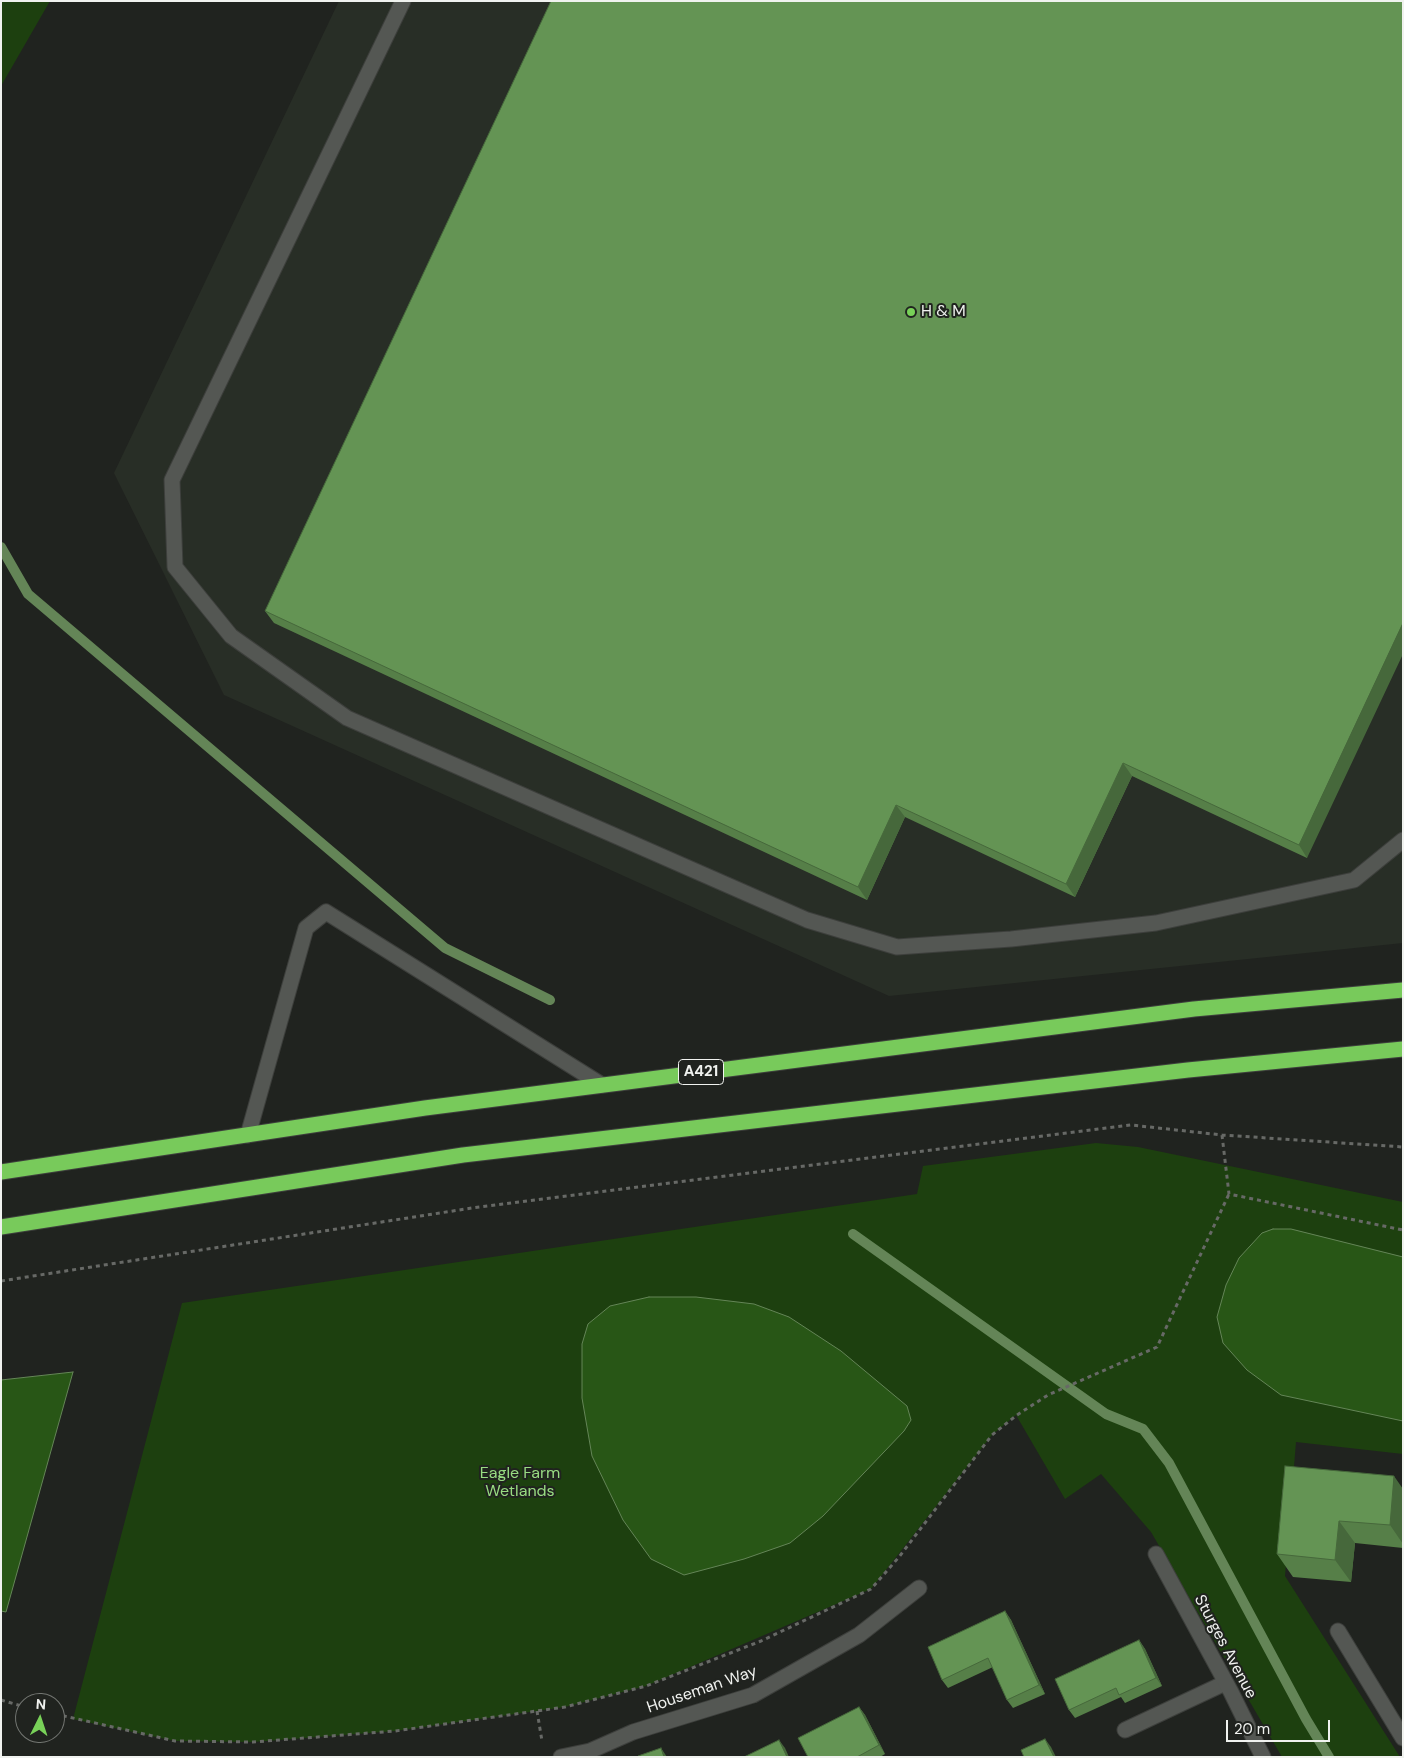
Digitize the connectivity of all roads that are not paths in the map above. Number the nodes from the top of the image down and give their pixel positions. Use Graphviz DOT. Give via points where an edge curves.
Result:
graph roads {
  1 [pos="404,1"];
  2 [pos="1403,840"];
  3 [pos="1403,990"];
  4 [pos="1403,1049"];
  5 [pos="602,1085"];
  6 [pos="248,1135"];
  7 [pos="1,1172"];
  8 [pos="1,1227"];
  9 [pos="1156,1554"];
  10 [pos="919,1588"];
  11 [pos="1338,1631"];
  12 [pos="1225,1683"];
  13 [pos="1124,1730"];
  14 [pos="1403,1738"];
  15 [pos="561,1757"];
  16 [pos="1263,1757"];
  1 -- 2 [label="street" via="172,480 174,567 231,636 347,718 807,920 897,948 1156,923 1354,880"];
  3 -- 5 [label="highway, A421" via="1194,1009"];
  4 -- 8 [label="highway" via="463,1155"];
  5 -- 6 [label="highway, A421"];
  5 -- 6 [label="street" via="326,912 306,928"];
  6 -- 7 [label="highway, A421"];
  9 -- 12 [label="street, Sturges Avenue"];
  10 -- 15 [label="street, Houseman Way" via="860,1635 753,1695 633,1732 590,1751"];
  11 -- 14 [label="street"];
  12 -- 13 [label="street"];
  12 -- 16 [label="street, Sturges Avenue"];
}
